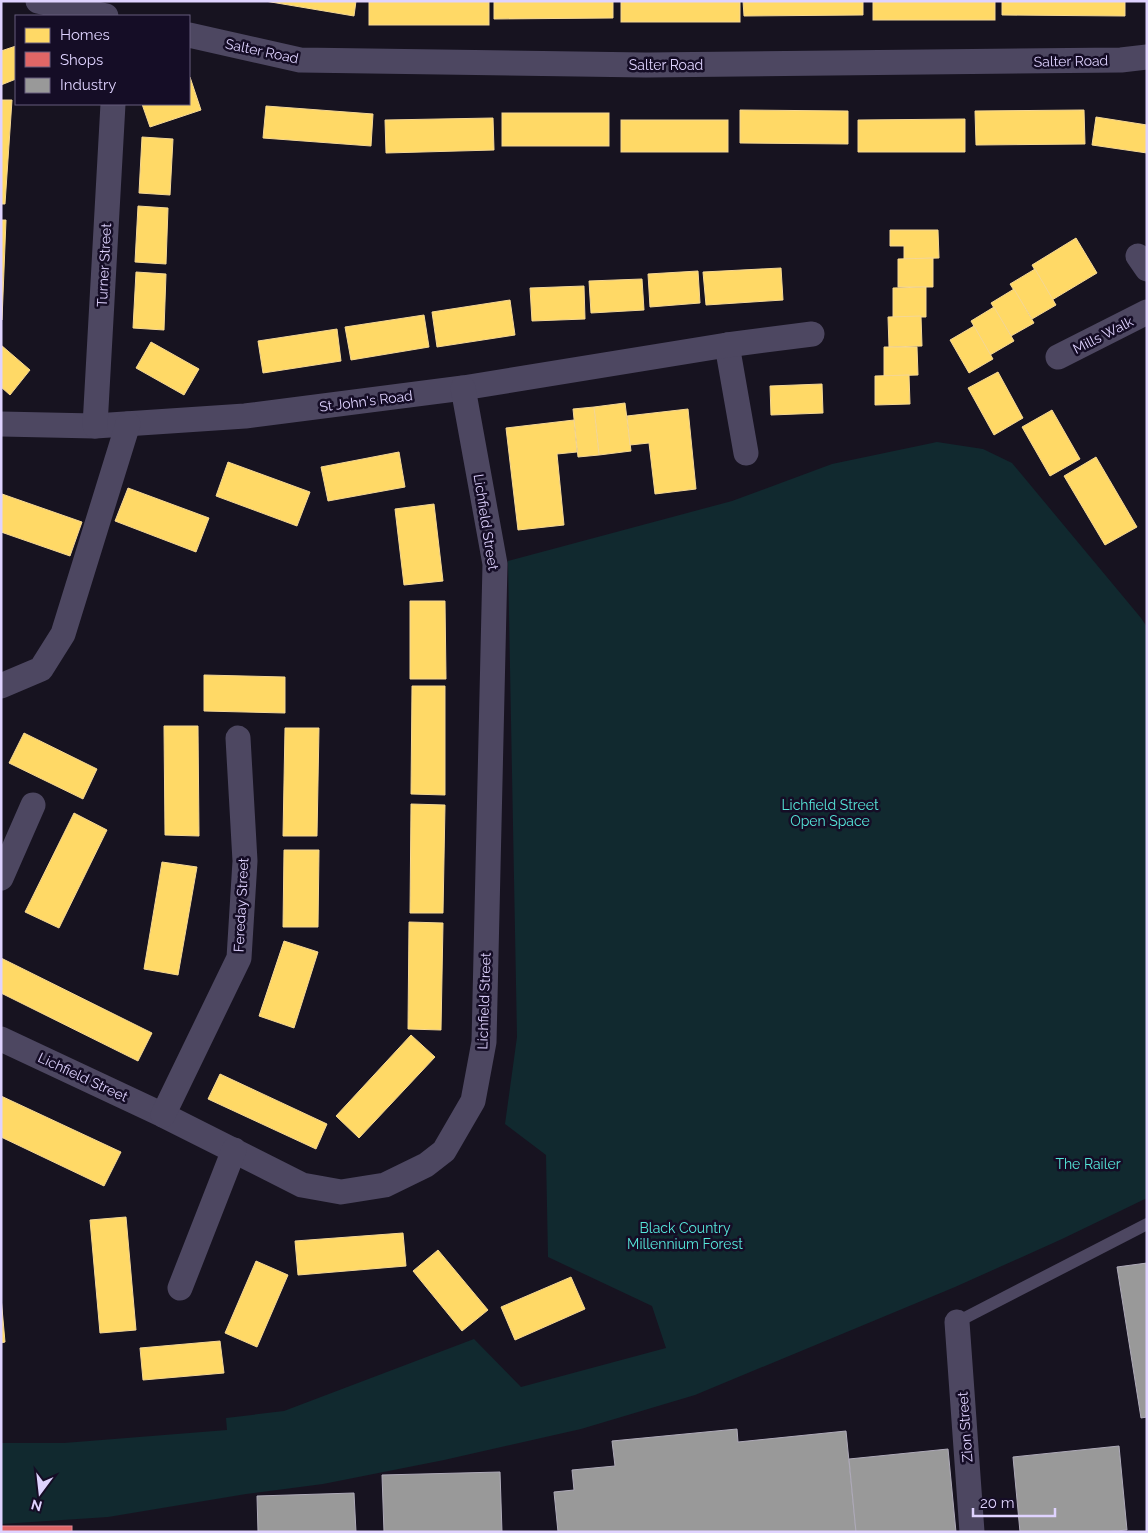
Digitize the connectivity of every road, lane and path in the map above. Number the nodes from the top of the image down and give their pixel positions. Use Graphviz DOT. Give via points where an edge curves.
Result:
graph roads {
  1 [pos="38,1"];
  2 [pos="101,15"];
  3 [pos="190,35"];
  4 [pos="1147,58"];
  5 [pos="113,105"];
  6 [pos="1147,312"];
  7 [pos="812,334"];
  8 [pos="727,345"];
  9 [pos="1058,357"];
  10 [pos="462,388"];
  11 [pos="1,424"];
  12 [pos="128,424"];
  13 [pos="95,426"];
  14 [pos="746,452"];
  15 [pos="1,686"];
  16 [pos="238,738"];
  17 [pos="33,804"];
  18 [pos="1,878"];
  19 [pos="1,1039"];
  20 [pos="163,1115"];
  21 [pos="234,1150"];
  22 [pos="1147,1224"];
  23 [pos="180,1288"];
  24 [pos="957,1322"];
  25 [pos="972,1532"];
  1 -- 2 [label="street"];
  3 -- 4 [label="street, Salter Road" via="300,60 646,65"];
  5 -- 13 [label="street, Turner Street"];
  6 -- 9 [label="street, Mills Walk"];
  7 -- 8 [label="street, St John's Road"];
  8 -- 10 [label="street, St John's Road"];
  8 -- 14 [label="street"];
  10 -- 12 [label="street, St John's Road" via="245,416"];
  10 -- 21 [label="street, Lichfield Street" via="495,564 484,1042 473,1100 444,1151 426,1165 385,1185 341,1192 302,1185"];
  11 -- 13 [label="street, St John's Road"];
  12 -- 13 [label="street, St John's Road"];
  12 -- 15 [label="street" via="63,634 41,669"];
  16 -- 20 [label="street, Fereday Street" via="245,861 239,958"];
  17 -- 18 [label="street"];
  19 -- 20 [label="street, Lichfield Street"];
  20 -- 21 [label="street, Lichfield Street"];
  21 -- 23 [label="street"];
  22 -- 24 [label="lane"];
  24 -- 25 [label="street, Zion Street"];
}
